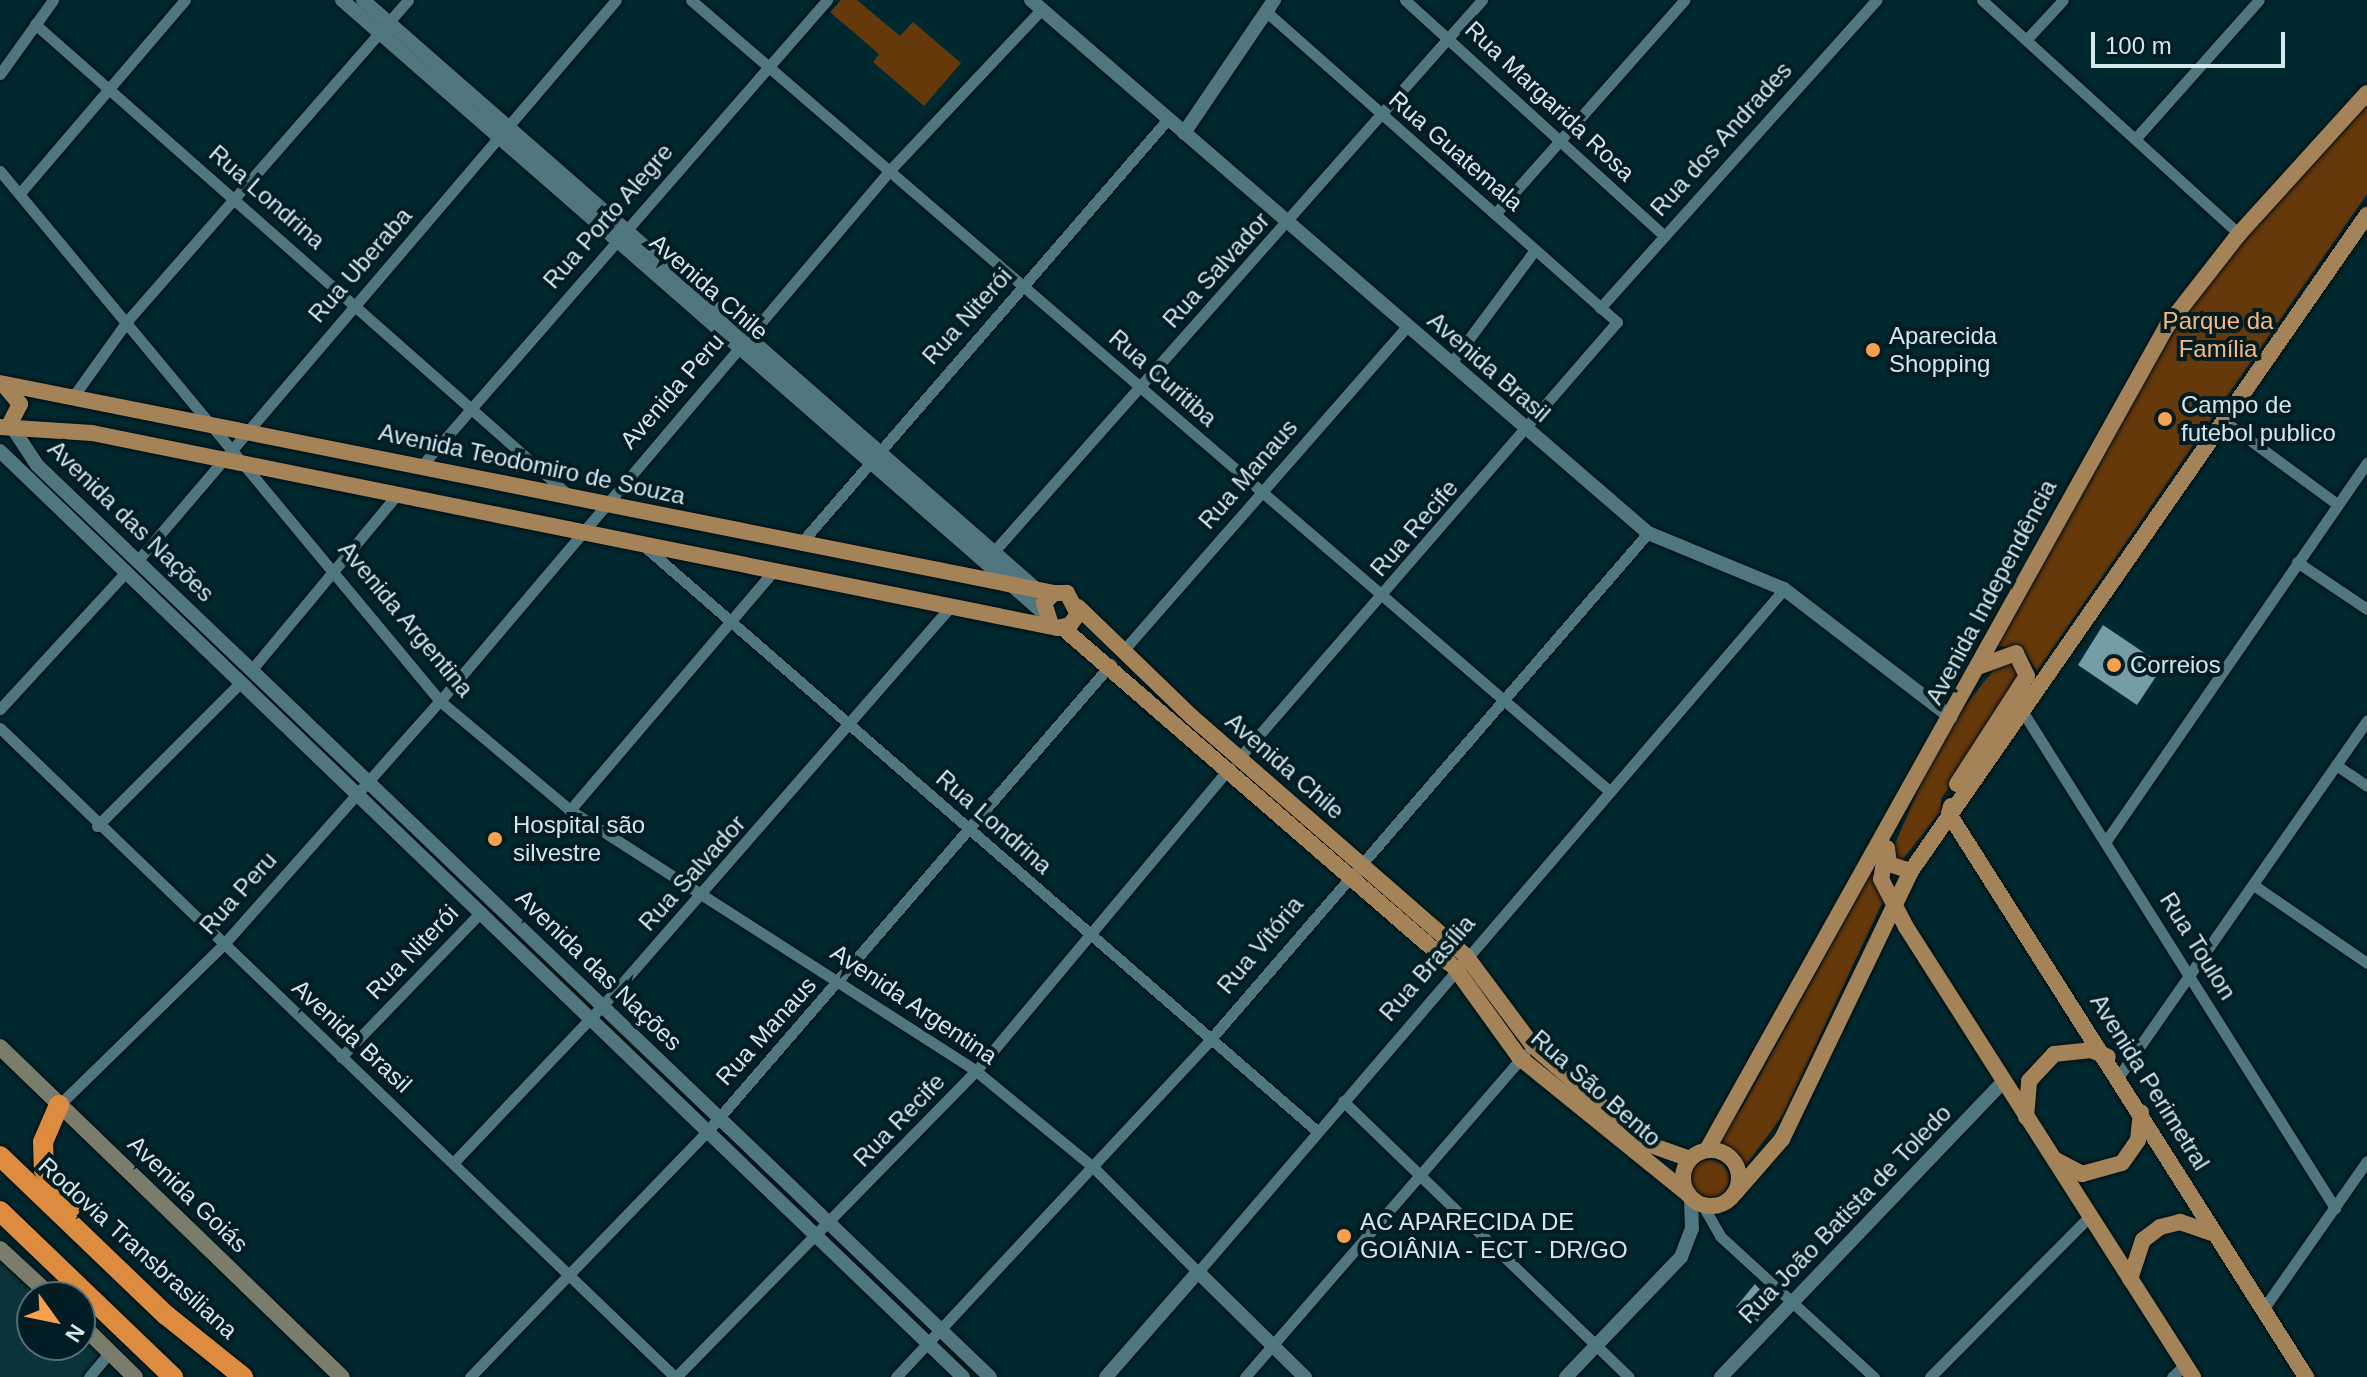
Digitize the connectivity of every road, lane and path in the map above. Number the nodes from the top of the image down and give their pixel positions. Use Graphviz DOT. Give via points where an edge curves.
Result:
graph roads {
  1 [pos="53,0"];
  2 [pos="185,0"];
  3 [pos="342,0"];
  4 [pos="363,0"];
  5 [pos="408,0"];
  6 [pos="616,0"];
  7 [pos="691,0"];
  8 [pos="827,0"];
  9 [pos="1405,0"];
  10 [pos="1482,0"];
  11 [pos="1684,0"];
  12 [pos="1876,0"];
  13 [pos="1982,0"];
  14 [pos="2063,0"];
  15 [pos="2259,0"];
  16 [pos="1037,5"];
  17 [pos="1270,6"];
  18 [pos="35,24"];
  19 [pos="384,27"];
  20 [pos="1448,37"];
  21 [pos="2026,40"];
  22 [pos="769,65"];
  23 [pos="0,74"];
  24 [pos="109,88"];
  25 [pos="2367,93"];
  26 [pos="1383,116"];
  27 [pos="1168,119"];
  28 [pos="505,132"];
  29 [pos="1184,133"];
  30 [pos="1559,138"];
  31 [pos="2135,139"];
  32 [pos="891,169"];
  33 [pos="0,171"];
  34 [pos="20,193"];
  35 [pos="235,198"];
  36 [pos="1495,214"];
  37 [pos="2367,215"];
  38 [pos="1287,223"];
  39 [pos="623,234"];
  40 [pos="2239,234"];
  41 [pos="1664,236"];
  42 [pos="1535,250"];
  43 [pos="1023,286"];
  44 [pos="356,304"];
  45 [pos="1600,308"];
  46 [pos="128,320"];
  47 [pos="1617,322"];
  48 [pos="1407,326"];
  49 [pos="745,340"];
  50 [pos="1451,363"];
  51 [pos="0,384"];
  52 [pos="1140,388"];
  53 [pos="75,394"];
  54 [pos="471,404"];
  55 [pos="2224,421"];
  56 [pos="211,422"];
  57 [pos="5,426"];
  58 [pos="1528,429"];
  59 [pos="243,430"];
  60 [pos="235,448"];
  61 [pos="875,452"];
  62 [pos="3,460"];
  63 [pos="225,462"];
  64 [pos="2367,462"];
  65 [pos="424,463"];
  66 [pos="251,468"];
  67 [pos="1262,492"];
  68 [pos="396,496"];
  69 [pos="576,501"];
  70 [pos="2337,504"];
  71 [pos="602,506"];
  72 [pos="580,533"];
  73 [pos="1648,533"];
  74 [pos="800,544"];
  75 [pos="642,545"];
  76 [pos="992,554"];
  77 [pos="138,560"];
  78 [pos="2297,562"];
  79 [pos="774,570"];
  80 [pos="126,572"];
  81 [pos="338,573"];
  82 [pos="1010,583"];
  83 [pos="1035,588"];
  84 [pos="1784,589"];
  85 [pos="1054,593"];
  86 [pos="1384,597"];
  87 [pos="952,605"];
  88 [pos="1078,607"];
  89 [pos="2367,609"];
  90 [pos="728,622"];
  91 [pos="1052,622"];
  92 [pos="1117,658"];
  93 [pos="253,668"];
  94 [pos="1975,673"];
  95 [pos="241,682"];
  96 [pos="1504,700"];
  97 [pos="440,701"];
  98 [pos="0,709"];
  99 [pos="2021,709"];
  100 [pos="1951,717"];
  101 [pos="2367,720"];
  102 [pos="0,728"];
  103 [pos="850,728"];
  104 [pos="1234,763"];
  105 [pos="1924,764"];
  106 [pos="2336,765"];
  107 [pos="369,780"];
  108 [pos="2367,786"];
  109 [pos="1607,789"];
  110 [pos="356,794"];
  111 [pos="570,810"];
  112 [pos="1949,814"];
  113 [pos="97,826"];
  114 [pos="972,831"];
  115 [pos="2106,841"];
  116 [pos="1887,848"];
  117 [pos="1354,868"];
  118 [pos="1911,871"];
  119 [pos="2255,886"];
  120 [pos="704,892"];
  121 [pos="1893,903"];
  122 [pos="481,912"];
  123 [pos="1093,937"];
  124 [pos="223,945"];
  125 [pos="1460,962"];
  126 [pos="2367,963"];
  127 [pos="2190,976"];
  128 [pos="842,980"];
  129 [pos="604,1004"];
  130 [pos="590,1020"];
  131 [pos="1209,1041"];
  132 [pos="1533,1046"];
  133 [pos="0,1047"];
  134 [pos="341,1057"];
  135 [pos="2108,1057"];
  136 [pos="1520,1058"];
  137 [pos="976,1071"];
  138 [pos="2119,1076"];
  139 [pos="2002,1083"];
  140 [pos="1343,1101"];
  141 [pos="59,1105"];
  142 [pos="2141,1112"];
  143 [pos="719,1117"];
  144 [pos="2026,1118"];
  145 [pos="1317,1131"];
  146 [pos="705,1134"];
  147 [pos="1707,1150"];
  148 [pos="0,1156"];
  149 [pos="2051,1157"];
  150 [pos="1690,1159"];
  151 [pos="455,1161"];
  152 [pos="2367,1161"];
  153 [pos="1093,1167"];
  154 [pos="1421,1177"];
  155 [pos="1736,1192"];
  156 [pos="1694,1199"];
  157 [pos="2335,1208"];
  158 [pos="0,1211"];
  159 [pos="2089,1217"];
  160 [pos="832,1221"];
  161 [pos="2218,1235"];
  162 [pos="815,1238"];
  163 [pos="0,1249"];
  164 [pos="569,1271"];
  165 [pos="1198,1272"];
  166 [pos="2130,1279"];
  167 [pos="35,1281"];
  168 [pos="1793,1300"];
  169 [pos="2264,1308"];
  170 [pos="166,1315"];
  171 [pos="943,1331"];
  172 [pos="96,1338"];
  173 [pos="928,1345"];
  174 [pos="1594,1345"];
  175 [pos="1273,1346"];
  176 [pos="110,1352"];
  177 [pos="2189,1371"];
  178 [pos="89,1377"];
  179 [pos="135,1377"];
  180 [pos="173,1377"];
  181 [pos="243,1377"];
  182 [pos="342,1377"];
  183 [pos="470,1377"];
  184 [pos="676,1377"];
  185 [pos="896,1377"];
  186 [pos="963,1377"];
  187 [pos="990,1377"];
  188 [pos="1106,1377"];
  189 [pos="1245,1377"];
  190 [pos="1305,1377"];
  191 [pos="1566,1377"];
  192 [pos="1629,1377"];
  193 [pos="1721,1377"];
  194 [pos="1874,1377"];
  195 [pos="1930,1377"];
  196 [pos="2172,1377"];
  197 [pos="2306,1377"];
  1 -- 18 [label="street"];
  2 -- 24 [label="street"];
  3 -- 19 [label="street, Avenida Chile"];
  4 -- 19 [label="street, Avenida Chile"];
  5 -- 19 [label="street"];
  6 -- 28 [label="street, Rua Uberaba"];
  7 -- 22 [label="street, Rua Curitiba"];
  8 -- 22 [label="street, Rua Porto Alegre"];
  9 -- 20 [label="street, Rua Margarida Rosa"];
  10 -- 20 [label="street, Rua Salvador"];
  11 -- 30 [label="street"];
  12 -- 41 [label="street, Rua dos Andrades"];
  13 -- 21 [label="street"];
  14 -- 21 [label="street"];
  15 -- 31 [label="street"];
  16 -- 27 [label="street, Avenida Brasil"];
  16 -- 32 [label="street, Avenida Peru"];
  17 -- 26 [label="street, Rua Guatemala"];
  17 -- 29 [label="street"];
  18 -- 23 [label="street"];
  18 -- 24 [label="street, Rua Londrina"];
  19 -- 28 [label="street, Avenida Chile"];
  19 -- 35 [label="street"];
  20 -- 26 [label="street, Rua Salvador"];
  20 -- 30 [label="street, Rua Margarida Rosa"];
  21 -- 31 [label="street"];
  22 -- 32 [label="street, Rua Curitiba"];
  22 -- 39 [label="street, Rua Porto Alegre"];
  24 -- 34 [label="street"];
  24 -- 35 [label="street, Rua Londrina"];
  25 -- 40 [label="main road, Avenida Independência"];
  26 -- 36 [label="street, Rua Guatemala"];
  26 -- 38 [label="street, Rua Salvador"];
  27 -- 29 [label="street, Avenida Brasil"];
  27 -- 43 [label="street, Rua Niterói"];
  28 -- 39 [label="street, Avenida Chile"];
  28 -- 44 [label="street, Rua Uberaba"];
  29 -- 38 [label="street, Avenida Brasil"];
  30 -- 36 [label="street"];
  30 -- 41 [label="street, Rua Margarida Rosa"];
  31 -- 40 [label="street"];
  32 -- 43 [label="street, Rua Curitiba"];
  32 -- 49 [label="street, Avenida Peru"];
  33 -- 34 [label="street, Avenida Argentina"];
  34 -- 46 [label="street, Avenida Argentina"];
  35 -- 44 [label="street, Rua Londrina"];
  35 -- 46 [label="street"];
  36 -- 42 [label="street, Rua Guatemala"];
  37 -- 55 [label="main road"];
  38 -- 48 [label="street, Avenida Brasil"];
  38 -- 52 [label="street, Rua Salvador"];
  39 -- 49 [label="street, Avenida Chile"];
  39 -- 54 [label="street, Rua Porto Alegre"];
  40 -- 94 [label="main road, Avenida Independência" via="2167,326"];
  41 -- 45 [label="street, Rua dos Andrades"];
  42 -- 45 [label="street, Rua Guatemala"];
  42 -- 50 [label="street"];
  43 -- 52 [label="street, Rua Curitiba"];
  43 -- 61 [label="street, Rua Niterói"];
  44 -- 54 [label="street, Rua Londrina"];
  44 -- 59 [label="street, Rua Uberaba"];
  45 -- 47 [label="street, Rua Guatemala"];
  46 -- 53 [label="street"];
  46 -- 56 [label="street, Avenida Argentina"];
  47 -- 58 [label="street, Rua Recife"];
  48 -- 50 [label="street, Avenida Brasil"];
  48 -- 67 [label="street, Rua Manaus"];
  49 -- 61 [label="street, Avenida Chile"];
  49 -- 71 [label="street, Avenida Peru"];
  50 -- 58 [label="street, Avenida Brasil"];
  51 -- 53 [label="main road, Avenida Teodomiro de Souza"];
  51 -- 57 [label="main road" via="13,389 20,404"];
  52 -- 67 [label="street, Rua Curitiba"];
  52 -- 76 [label="street, Rua Salvador"];
  53 -- 56 [label="main road, Avenida Teodomiro de Souza"];
  54 -- 65 [label="street, Rua Porto Alegre"];
  54 -- 69 [label="street, Rua Londrina"];
  55 -- 70 [label="street"];
  55 -- 99 [label="main road"];
  56 -- 59 [label="main road, Avenida Teodomiro de Souza"];
  56 -- 60 [label="street, Avenida Argentina"];
  57 -- 63 [label="main road" via="92,433"];
  57 -- 77 [label="street, Avenida das Nações" via="37,465"];
  58 -- 73 [label="street, Avenida Brasil"];
  58 -- 86 [label="street, Rua Recife"];
  59 -- 60 [label="street, Rua Uberaba"];
  59 -- 65 [label="main road, Avenida Teodomiro de Souza"];
  60 -- 63 [label="street, Rua Uberaba"];
  60 -- 66 [label="street, Avenida Argentina"];
  61 -- 74 [label="street, Rua Niterói"];
  61 -- 76 [label="street, Avenida Chile"];
  62 -- 80 [label="street, Avenida das Nações"];
  63 -- 66 [label="main road"];
  63 -- 77 [label="street, Rua Uberaba"];
  64 -- 70 [label="street"];
  65 -- 69 [label="main road, Avenida Teodomiro de Souza"];
  66 -- 68 [label="main road"];
  66 -- 81 [label="street, Avenida Argentina"];
  67 -- 86 [label="street, Rua Curitiba"];
  67 -- 92 [label="street, Rua Manaus"];
  68 -- 72 [label="main road"];
  68 -- 81 [label="street"];
  69 -- 71 [label="main road, Avenida Teodomiro de Souza"];
  70 -- 78 [label="street"];
  71 -- 72 [label="street, Avenida Peru"];
  71 -- 74 [label="main road, Avenida Teodomiro de Souza"];
  72 -- 75 [label="main road"];
  72 -- 97 [label="street, Avenida Peru"];
  73 -- 84 [label="street, Avenida Brasil"];
  73 -- 96 [label="street, Rua Vitória"];
  74 -- 82 [label="main road, Avenida Teodomiro de Souza"];
  75 -- 79 [label="main road"];
  75 -- 90 [label="street, Rua Londrina"];
  76 -- 82 [label="street, Avenida Chile"];
  76 -- 83 [label="street, Avenida Chile"];
  77 -- 93 [label="street, Avenida das Nações"];
  78 -- 89 [label="street"];
  78 -- 115 [label="street"];
  79 -- 87 [label="main road"];
  79 -- 90 [label="street"];
  80 -- 95 [label="street, Avenida das Nações"];
  80 -- 98 [label="street"];
  81 -- 93 [label="street"];
  81 -- 97 [label="street, Avenida Argentina"];
  82 -- 83 [label="main road, Avenida Teodomiro de Souza"];
  82 -- 91 [label="street, Avenida Chile"];
  83 -- 85 [label="main road, Avenida Teodomiro de Souza"];
  84 -- 100 [label="street, Avenida Brasil"];
  84 -- 109 [label="street, Rua Brasília"];
  85 -- 88 [label="main road, Avenida Chile" via="1067,593"];
  85 -- 91 [label="main road"];
  86 -- 96 [label="street, Rua Curitiba"];
  86 -- 104 [label="street, Rua Recife"];
  87 -- 91 [label="main road"];
  87 -- 103 [label="street, Rua Salvador"];
  88 -- 91 [label="main road" via="1075,621"];
  88 -- 92 [label="main road, Avenida Chile"];
  90 -- 103 [label="street, Rua Londrina"];
  90 -- 111 [label="street"];
  91 -- 92 [label="main road, Avenida Chile"];
  92 -- 104 [label="main road, Avenida Chile"];
  92 -- 114 [label="street, Rua Manaus"];
  93 -- 107 [label="street, Avenida das Nações"];
  94 -- 100 [label="main road, Avenida Independência"];
  94 -- 112 [label="main road" via="2007,653 2019,655 2028,671 1956,785"];
  95 -- 110 [label="street, Avenida das Nações"];
  95 -- 113 [label="street"];
  96 -- 109 [label="street, Rua Curitiba"];
  96 -- 117 [label="street, Rua Vitória"];
  97 -- 107 [label="street, Rua Peru"];
  97 -- 111 [label="street, Avenida Argentina"];
  99 -- 112 [label="main road"];
  99 -- 115 [label="street, Rua Toulon"];
  100 -- 105 [label="main road, Avenida Independência"];
  101 -- 106 [label="street"];
  102 -- 113 [label="street, Avenida Brasil"];
  103 -- 114 [label="street, Rua Londrina"];
  103 -- 120 [label="street, Rua Salvador"];
  104 -- 117 [label="main road, Avenida Chile"];
  104 -- 123 [label="street, Rua Recife"];
  105 -- 116 [label="main road"];
  105 -- 147 [label="main road, Avenida Independência"];
  106 -- 108 [label="street"];
  106 -- 119 [label="street"];
  107 -- 110 [label="street, Rua Peru"];
  107 -- 129 [label="street, Avenida das Nações"];
  109 -- 125 [label="street, Rua Brasília"];
  110 -- 122 [label="street, Avenida das Nações"];
  110 -- 124 [label="street, Rua Peru"];
  111 -- 120 [label="street, Avenida Argentina"];
  112 -- 118 [label="main road"];
  112 -- 135 [label="main road, Avenida Perimetral"];
  113 -- 124 [label="street, Avenida Brasil"];
  114 -- 123 [label="street, Rua Londrina"];
  114 -- 128 [label="street, Rua Manaus"];
  115 -- 127 [label="street, Rua Toulon"];
  116 -- 118 [label="main road" via="1889,864"];
  116 -- 121 [label="main road" via="1880,871"];
  117 -- 125 [label="main road, Avenida Chile"];
  117 -- 131 [label="street, Rua Vitória"];
  118 -- 121 [label="main road"];
  119 -- 126 [label="street"];
  119 -- 127 [label="street"];
  120 -- 128 [label="street, Avenida Argentina"];
  120 -- 129 [label="street, Rua Salvador"];
  121 -- 139 [label="main road"];
  121 -- 155 [label="main road" via="1782,1139"];
  122 -- 130 [label="street, Avenida das Nações"];
  122 -- 134 [label="street, Rua Niterói"];
  123 -- 131 [label="street, Rua Londrina"];
  123 -- 137 [label="street, Rua Recife"];
  124 -- 134 [label="street, Avenida Brasil"];
  124 -- 141 [label="street, Rua Peru"];
  125 -- 132 [label="main road, Rua São Bento"];
  125 -- 136 [label="main road, Rua São Bento"];
  125 -- 140 [label="street, Rua Brasília"];
  127 -- 138 [label="street"];
  127 -- 157 [label="street, Rua Toulon"];
  128 -- 137 [label="street, Avenida Argentina"];
  128 -- 143 [label="street, Rua Manaus"];
  129 -- 130 [label="street, Rua Salvador"];
  129 -- 143 [label="street, Avenida das Nações"];
  130 -- 146 [label="street, Avenida das Nações"];
  130 -- 151 [label="street, Rua Salvador"];
  131 -- 145 [label="street, Rua Londrina"];
  131 -- 153 [label="street, Rua Vitória"];
  132 -- 136 [label="street"];
  132 -- 150 [label="main road, Rua São Bento" via="1645,1143"];
  133 -- 141 [label="main road, Avenida Goiás"];
  134 -- 151 [label="street, Avenida Brasil"];
  135 -- 138 [label="main road, Avenida Perimetral"];
  135 -- 144 [label="main road" via="2091,1050 2054,1054 2029,1081"];
  136 -- 154 [label="street"];
  136 -- 156 [label="main road, Rua São Bento"];
  137 -- 153 [label="street, Avenida Argentina"];
  137 -- 160 [label="street, Rua Recife"];
  138 -- 142 [label="main road, Avenida Perimetral"];
  139 -- 144 [label="main road"];
  139 -- 168 [label="street, Rua João Batista de Toledo"];
  140 -- 145 [label="street, Rua Brasília"];
  140 -- 154 [label="street"];
  141 -- 170 [label="highway" via="43,1142 51,1186 152,1288"];
  141 -- 182 [label="main road, Avenida Goiás"];
  142 -- 149 [label="main road" via="2132,1153 2109,1170 2082,1174"];
  142 -- 161 [label="main road, Avenida Perimetral"];
  143 -- 146 [label="street, Rua Manaus"];
  143 -- 160 [label="street, Avenida das Nações"];
  144 -- 149 [label="main road"];
  145 -- 165 [label="street, Rua Brasília"];
  146 -- 162 [label="street, Avenida das Nações"];
  146 -- 164 [label="street, Rua Manaus"];
  147 -- 150 [label="main road"];
  147 -- 155 [label="main road" via="1736,1165"];
  148 -- 170 [label="highway, Rodovia Transbrasiliana"];
  149 -- 159 [label="main road"];
  150 -- 156 [label="main road" via="1683,1180"];
  151 -- 164 [label="street, Avenida Brasil"];
  152 -- 157 [label="street"];
  153 -- 165 [label="street, Avenida Argentina"];
  153 -- 171 [label="street, Rua Vitória"];
  154 -- 174 [label="street"];
  154 -- 175 [label="street"];
  155 -- 156 [label="main road" via="1722,1204"];
  156 -- 168 [label="street, Rua São Bento" via="1720,1236"];
  156 -- 174 [label="street" via="1692,1229 1681,1257"];
  157 -- 169 [label="street"];
  158 -- 180 [label="highway"];
  159 -- 166 [label="main road"];
  159 -- 195 [label="street"];
  160 -- 162 [label="street, Rua Recife"];
  160 -- 171 [label="street, Avenida das Nações"];
  161 -- 166 [label="main road" via="2201,1225 2160,1227 2143,1240"];
  161 -- 169 [label="main road, Avenida Perimetral"];
  162 -- 173 [label="street, Avenida das Nações"];
  162 -- 184 [label="street, Rua Recife"];
  163 -- 167 [label="main road"];
  164 -- 183 [label="street, Rua Manaus"];
  164 -- 184 [label="street, Avenida Brasil"];
  165 -- 175 [label="street"];
  165 -- 188 [label="street, Rua Brasília"];
  166 -- 177 [label="main road"];
  168 -- 193 [label="street, Rua João Batista de Toledo"];
  168 -- 194 [label="street, Rua São Bento"];
  169 -- 197 [label="main road, Avenida Perimetral"];
  170 -- 181 [label="highway, Rodovia Transbrasiliana"];
  171 -- 173 [label="street, Rua Vitória"];
  171 -- 187 [label="street, Avenida das Nações"];
  172 -- 176 [label="main road"];
  173 -- 185 [label="street, Rua Vitória"];
  173 -- 186 [label="street, Avenida das Nações"];
  174 -- 191 [label="street"];
  174 -- 192 [label="street"];
  175 -- 189 [label="street"];
  175 -- 190 [label="street"];
  176 -- 178 [label="street"];
  176 -- 179 [label="main road"];
  177 -- 196 [label="street"];
}
